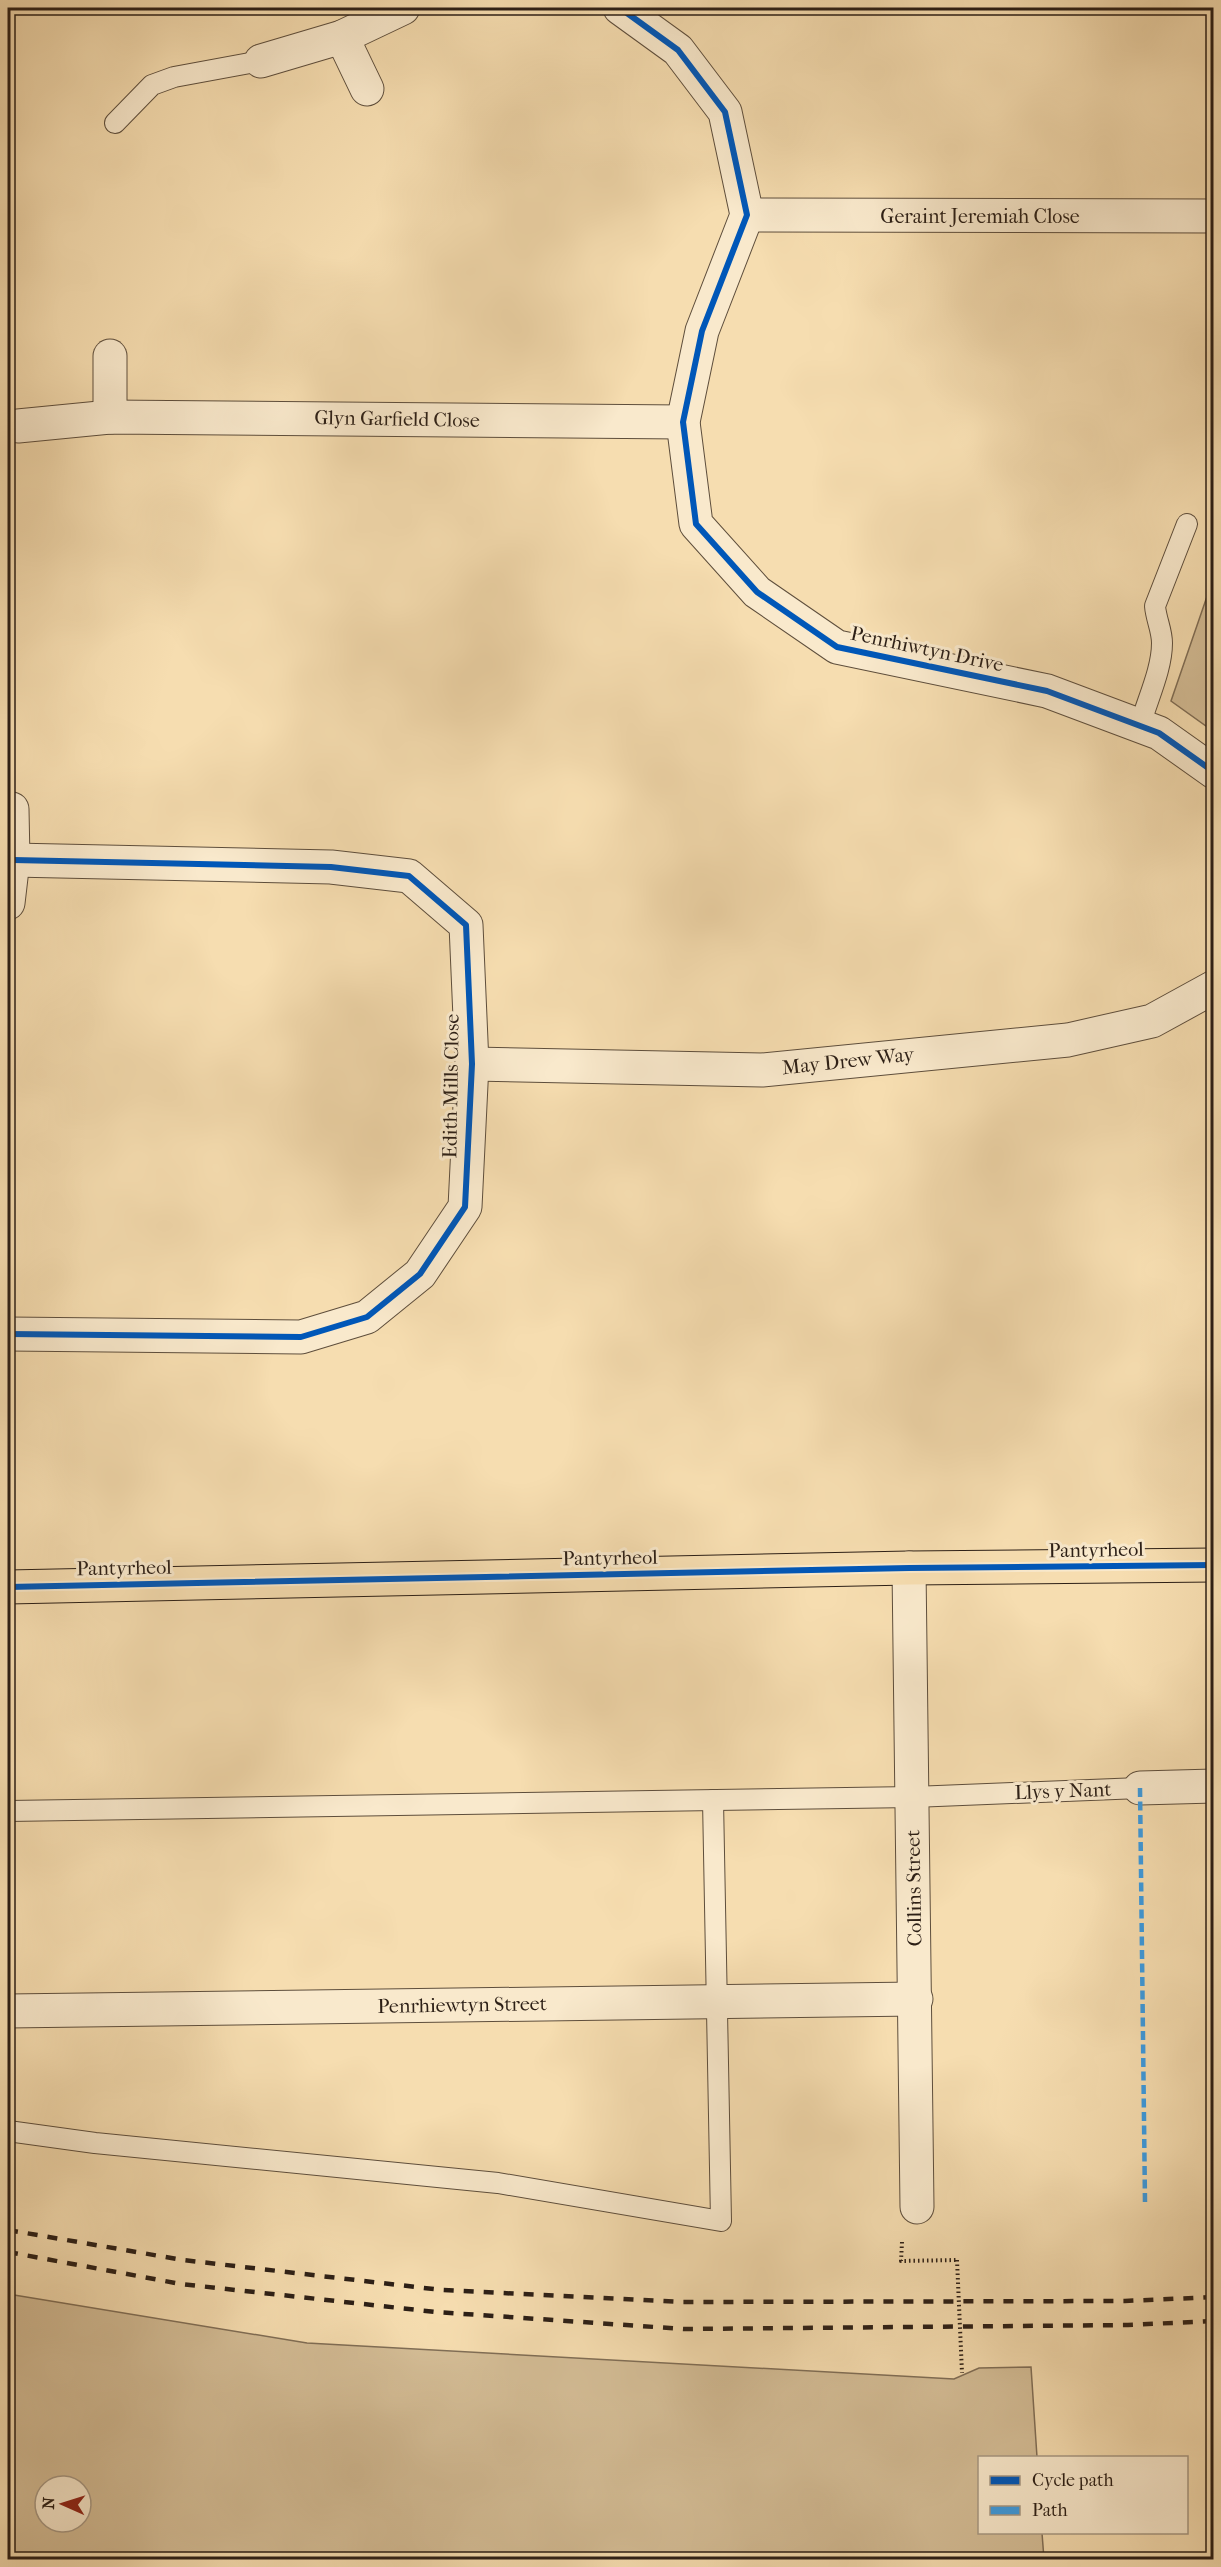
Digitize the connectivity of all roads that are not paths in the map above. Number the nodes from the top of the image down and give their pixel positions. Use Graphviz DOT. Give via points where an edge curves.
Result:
graph roads {
  1 [pos="403,8"];
  2 [pos="620,8"];
  3 [pos="342,37"];
  4 [pos="261,61"];
  5 [pos="367,89"];
  6 [pos="115,123"];
  7 [pos="747,215"];
  8 [pos="1214,216"];
  9 [pos="110,356"];
  10 [pos="110,417"];
  11 [pos="683,422"];
  12 [pos="18,426"];
  13 [pos="1188,524"];
  14 [pos="1140,726"];
  15 [pos="1214,772"];
  16 [pos="12,809"];
  17 [pos="13,860"];
  18 [pos="8,903"];
  19 [pos="1214,987"];
  20 [pos="472,1064"];
  21 [pos="8,1334"];
  22 [pos="1214,1565"];
  23 [pos="909,1568"];
  24 [pos="8,1587"];
  25 [pos="1214,1786"];
  26 [pos="1140,1788"];
  27 [pos="913,1797"];
  28 [pos="713,1800"];
  29 [pos="8,1811"];
  30 [pos="916,1999"];
  31 [pos="715,2002"];
  32 [pos="8,2011"];
  33 [pos="8,2131"];
  34 [pos="917,2207"];
  1 -- 3 [label="street"];
  2 -- 7 [label="street" via="678,50 725,112"];
  3 -- 4 [label="street"];
  3 -- 5 [label="street"];
  4 -- 6 [label="lane" via="174,77 152,85"];
  7 -- 8 [label="street, Geraint Jeremiah Close"];
  7 -- 11 [label="street, Penrhiwtyn Drive" via="702,331"];
  9 -- 10 [label="street"];
  10 -- 11 [label="street, Glyn Garfield Close"];
  10 -- 12 [label="street, Glyn Garfield Close"];
  11 -- 14 [label="street, Penrhiwtyn Drive" via="696,525 757,592 837,647 1047,691"];
  13 -- 14 [label="lane" via="1155,606 1162,645"];
  14 -- 15 [label="street, Penrhiwtyn Drive" via="1159,734"];
  16 -- 17 [label="street"];
  17 -- 18 [label="street"];
  17 -- 20 [label="street, Edith Mills Close" via="331,867 409,876 466,925"];
  19 -- 20 [label="street, May Drew Way" via="1152,1021 1068,1040 762,1070"];
  20 -- 21 [label="street, Edith Mills Close" via="465,1207 420,1274 367,1317 302,1337"];
  22 -- 23 [label="main road, Pantyrheol"];
  23 -- 24 [label="main road, Pantyrheol"];
  23 -- 27 [label="street, Collins Street"];
  25 -- 26 [label="street, Llys y Nant"];
  26 -- 27 [label="lane, Llys y Nant"];
  27 -- 28 [label="lane, Llys y Nant"];
  27 -- 30 [label="street, Collins Street"];
  28 -- 29 [label="lane, Llys y Nant"];
  28 -- 31 [label="lane"];
  30 -- 31 [label="street, Penrhiewtyn Street"];
  30 -- 34 [label="street, Collins Street"];
  31 -- 32 [label="street, Penrhiewtyn Street"];
  31 -- 33 [label="lane" via="721,2221 498,2183 95,2144"];
}
